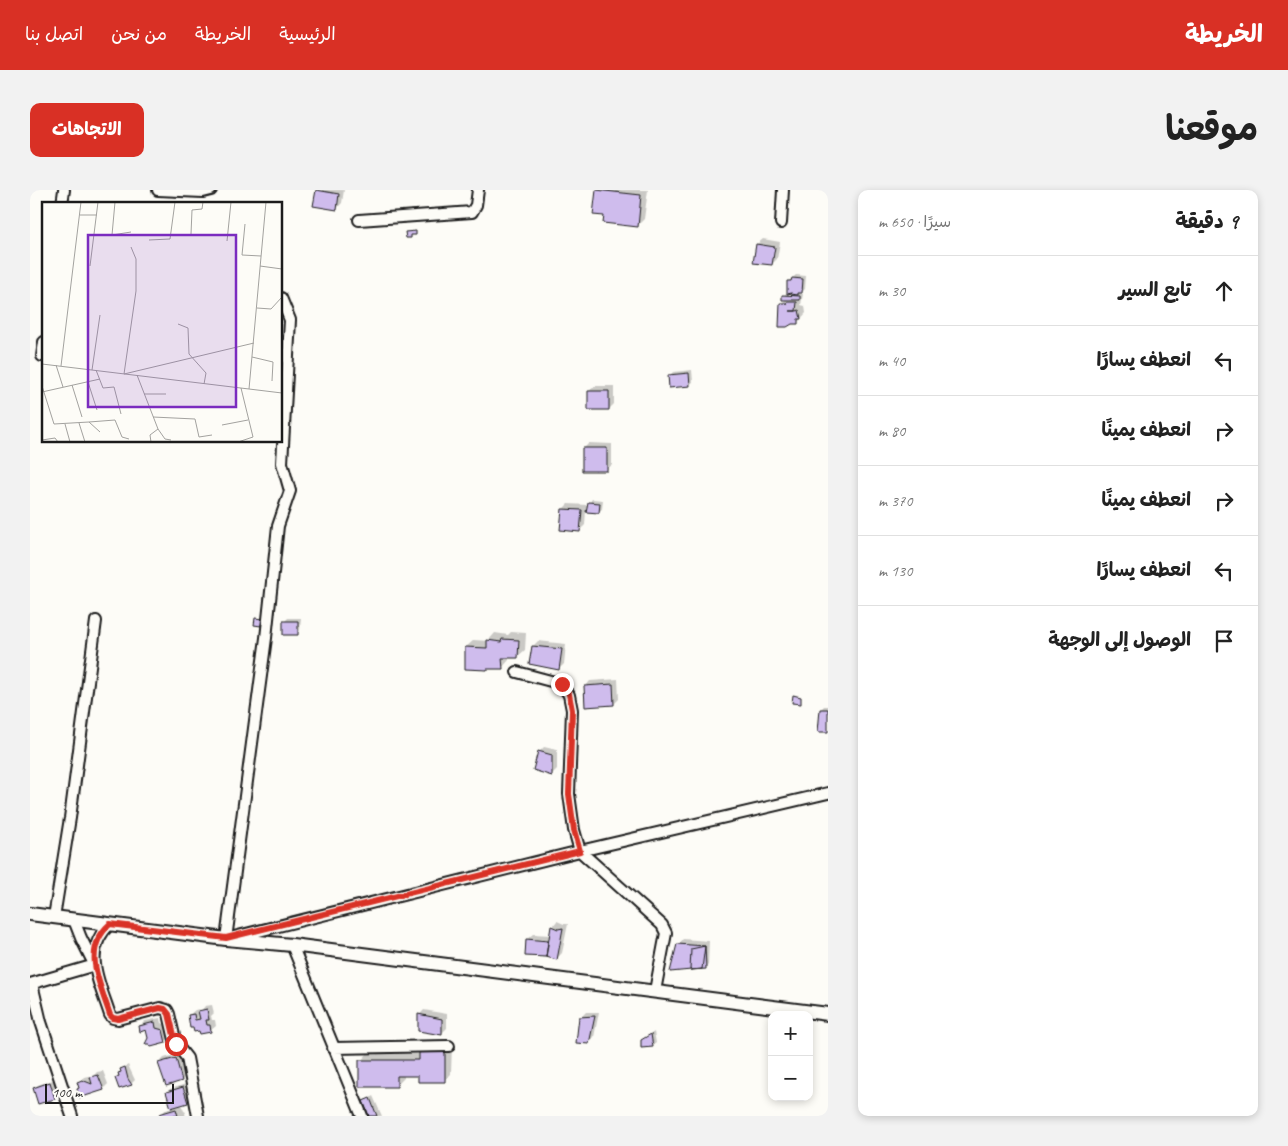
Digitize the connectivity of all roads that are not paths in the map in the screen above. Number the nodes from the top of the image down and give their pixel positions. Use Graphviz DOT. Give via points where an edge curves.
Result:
graph roads {
  1 [pos="158,190"];
  2 [pos="211,190"];
  3 [pos="478,190"];
  4 [pos="783,190"];
  5 [pos="359,220"];
  6 [pos="781,223"];
  7 [pos="282,300"];
  8 [pos="96,621"];
  9 [pos="517,672"];
  10 [pos="828,793"];
  11 [pos="580,851"];
  12 [pos="30,914"];
  13 [pos="54,917"];
  14 [pos="74,920"];
  15 [pos="110,924"];
  16 [pos="226,938"];
  17 [pos="292,945"];
  18 [pos="95,966"];
  19 [pos="31,984"];
  20 [pos="655,991"];
  21 [pos="828,1014"];
  22 [pos="449,1046"];
  23 [pos="333,1048"];
  24 [pos="72,1116"];
  25 [pos="198,1116"];
  26 [pos="362,1116"];
  1 -- 2 [label="street"];
  3 -- 5 [label="street" via="472,212"];
  4 -- 6 [label="street"];
  7 -- 16 [label="street" via="290,320 282,463 290,491 278,526"];
  8 -- 13 [label="street"];
  9 -- 11 [label="street" via="562,684 569,694 572,710 569,794"];
  10 -- 11 [label="street"];
  11 -- 16 [label="street"];
  11 -- 20 [label="street" via="662,925 666,933"];
  12 -- 13 [label="street"];
  13 -- 14 [label="street"];
  14 -- 15 [label="street"];
  14 -- 18 [label="street"];
  15 -- 16 [label="street"];
  15 -- 18 [label="street" via="94,947"];
  16 -- 17 [label="street"];
  17 -- 20 [label="street"];
  17 -- 23 [label="street"];
  18 -- 19 [label="street"];
  18 -- 25 [label="street" via="113,1018 160,1008 168,1012 176,1044 187,1058"];
  19 -- 24 [label="street"];
  20 -- 21 [label="street"];
  22 -- 23 [label="street"];
  23 -- 26 [label="street"];
}
